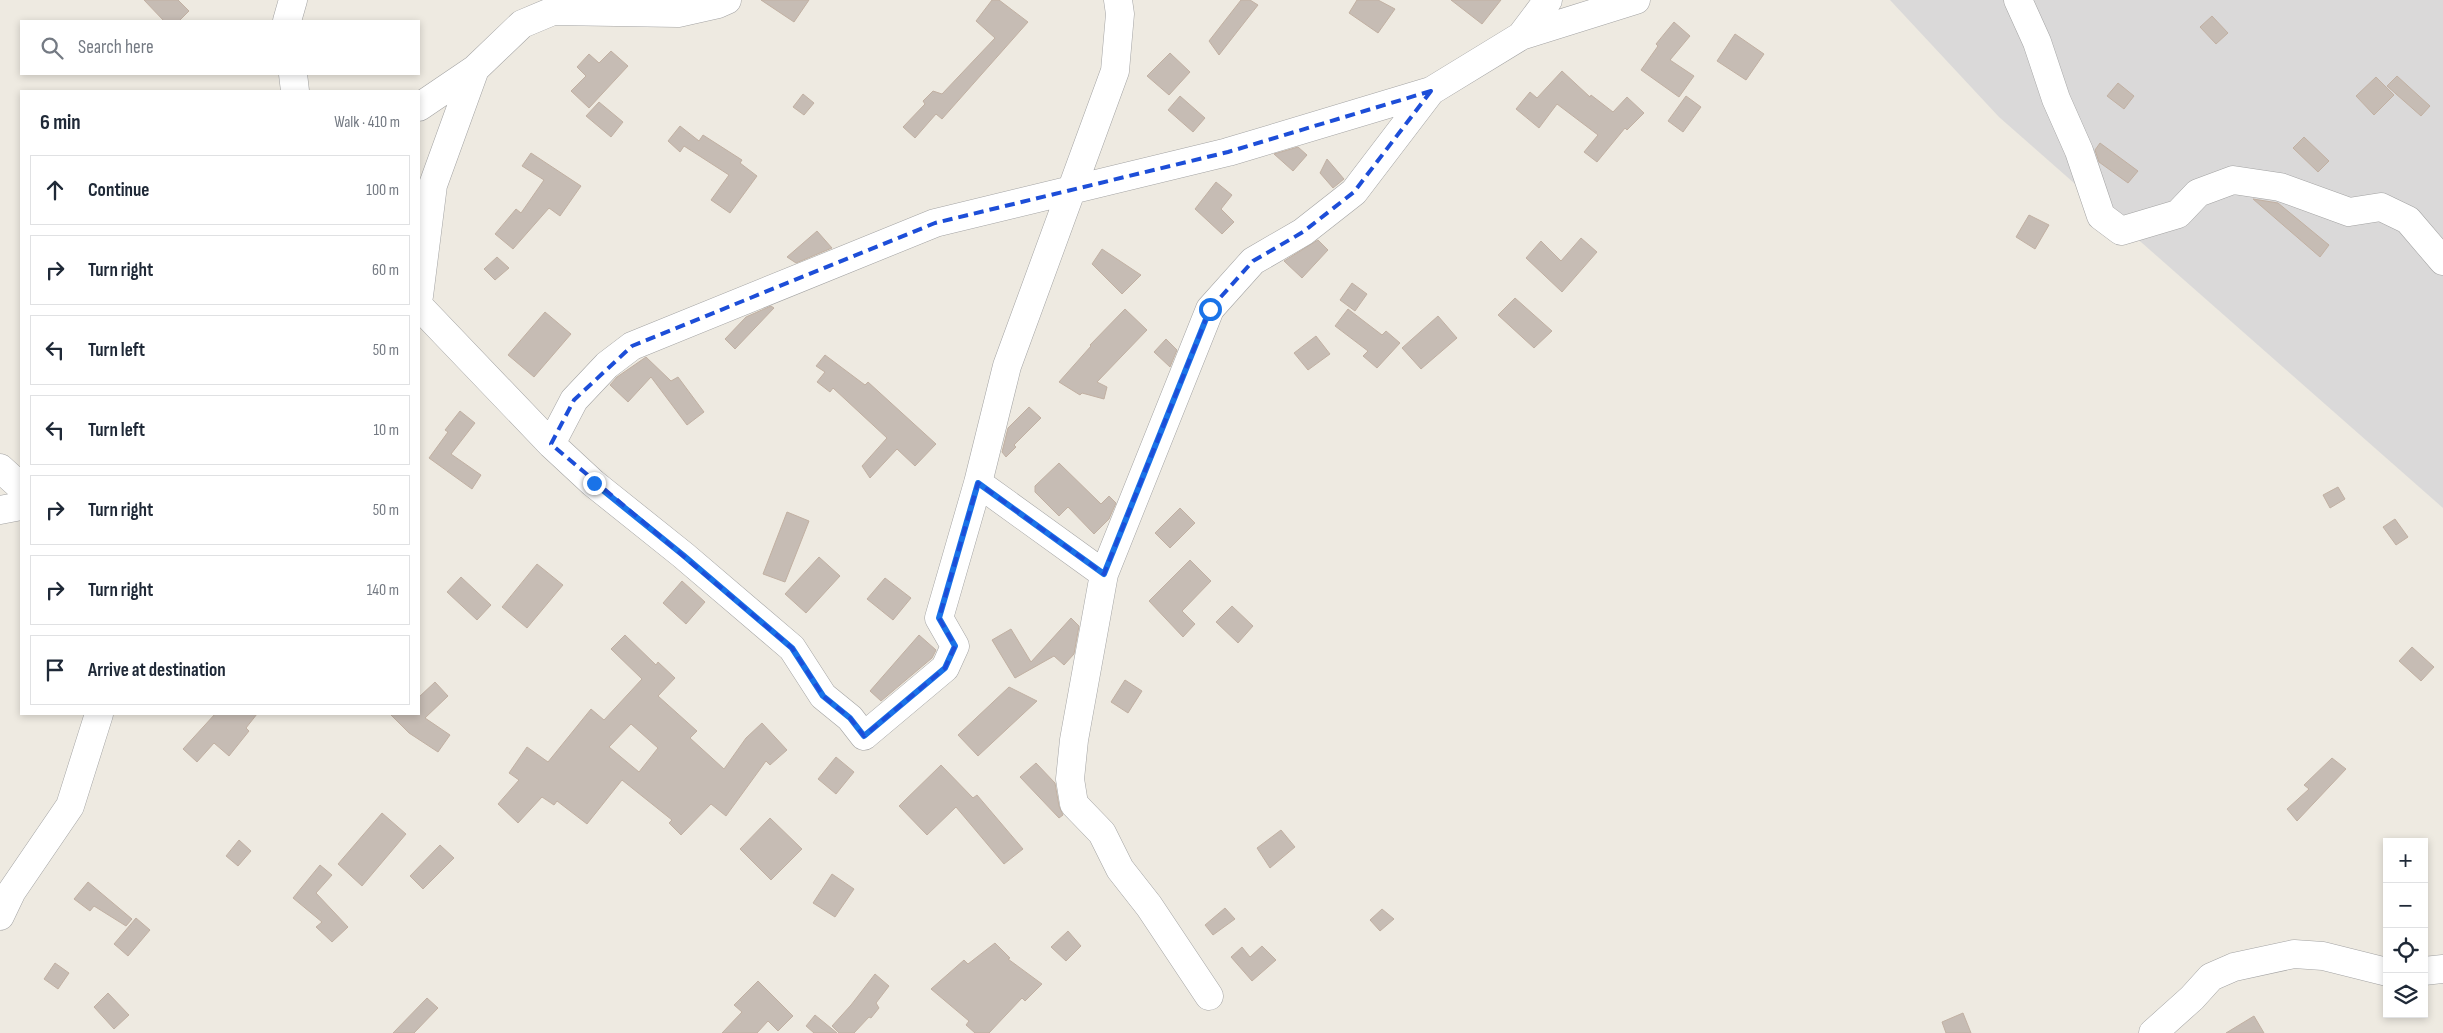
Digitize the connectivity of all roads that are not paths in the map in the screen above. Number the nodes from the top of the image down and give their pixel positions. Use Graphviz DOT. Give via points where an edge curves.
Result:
graph roads {
  1 [pos="293,0"];
  2 [pos="727,0"];
  3 [pos="1118,0"];
  4 [pos="1548,0"];
  5 [pos="1636,0"];
  6 [pos="2018,0"];
  7 [pos="287,20"];
  8 [pos="1521,36"];
  9 [pos="475,69"];
  10 [pos="293,75"];
  11 [pos="295,90"];
  12 [pos="1431,91"];
  13 [pos="420,106"];
  14 [pos="1072,189"];
  15 [pos="2443,261"];
  16 [pos="420,288"];
  17 [pos="420,307"];
  18 [pos="551,444"];
  19 [pos="0,468"];
  20 [pos="978,483"];
  21 [pos="20,486"];
  22 [pos="20,506"];
  23 [pos="0,510"];
  24 [pos="1104,574"];
  25 [pos="99,715"];
  26 [pos="0,916"];
  27 [pos="2443,969"];
  28 [pos="2383,971"];
  29 [pos="2428,971"];
  30 [pos="1209,996"];
  31 [pos="2152,1033"];
  1 -- 7 [label="street"];
  2 -- 9 [label="street" via="678,13 553,11 522,24"];
  3 -- 14 [label="street" via="1120,14 1115,71"];
  4 -- 8 [label="street"];
  5 -- 8 [label="street"];
  6 -- 15 [label="street" via="2079,151 2101,216 2121,232 2178,214 2198,193 2233,180 2280,187 2349,212 2381,207 2408,220"];
  8 -- 12 [label="street"];
  9 -- 13 [label="street"];
  9 -- 16 [label="street" via="433,185"];
  10 -- 11 [label="street"];
  12 -- 14 [label="street" via="1228,152"];
  12 -- 24 [label="street" via="1354,192 1302,232 1253,260 1210,309"];
  14 -- 18 [label="street" via="935,223 632,346 574,400"];
  14 -- 20 [label="street" via="1007,366"];
  17 -- 18 [label="street"];
  18 -- 20 [label="street" via="792,648 823,696 850,718 864,736 945,668 955,646 939,618"];
  19 -- 21 [label="street"];
  20 -- 24 [label="street"];
  22 -- 23 [label="street"];
  24 -- 30 [label="street" via="1074,740 1070,779 1074,804 1102,834 1120,869 1149,906"];
  25 -- 26 [label="street" via="70,806 12,891"];
  27 -- 29 [label="street"];
  28 -- 31 [label="street" via="2323,956 2294,954 2234,967 2211,977"];
}
